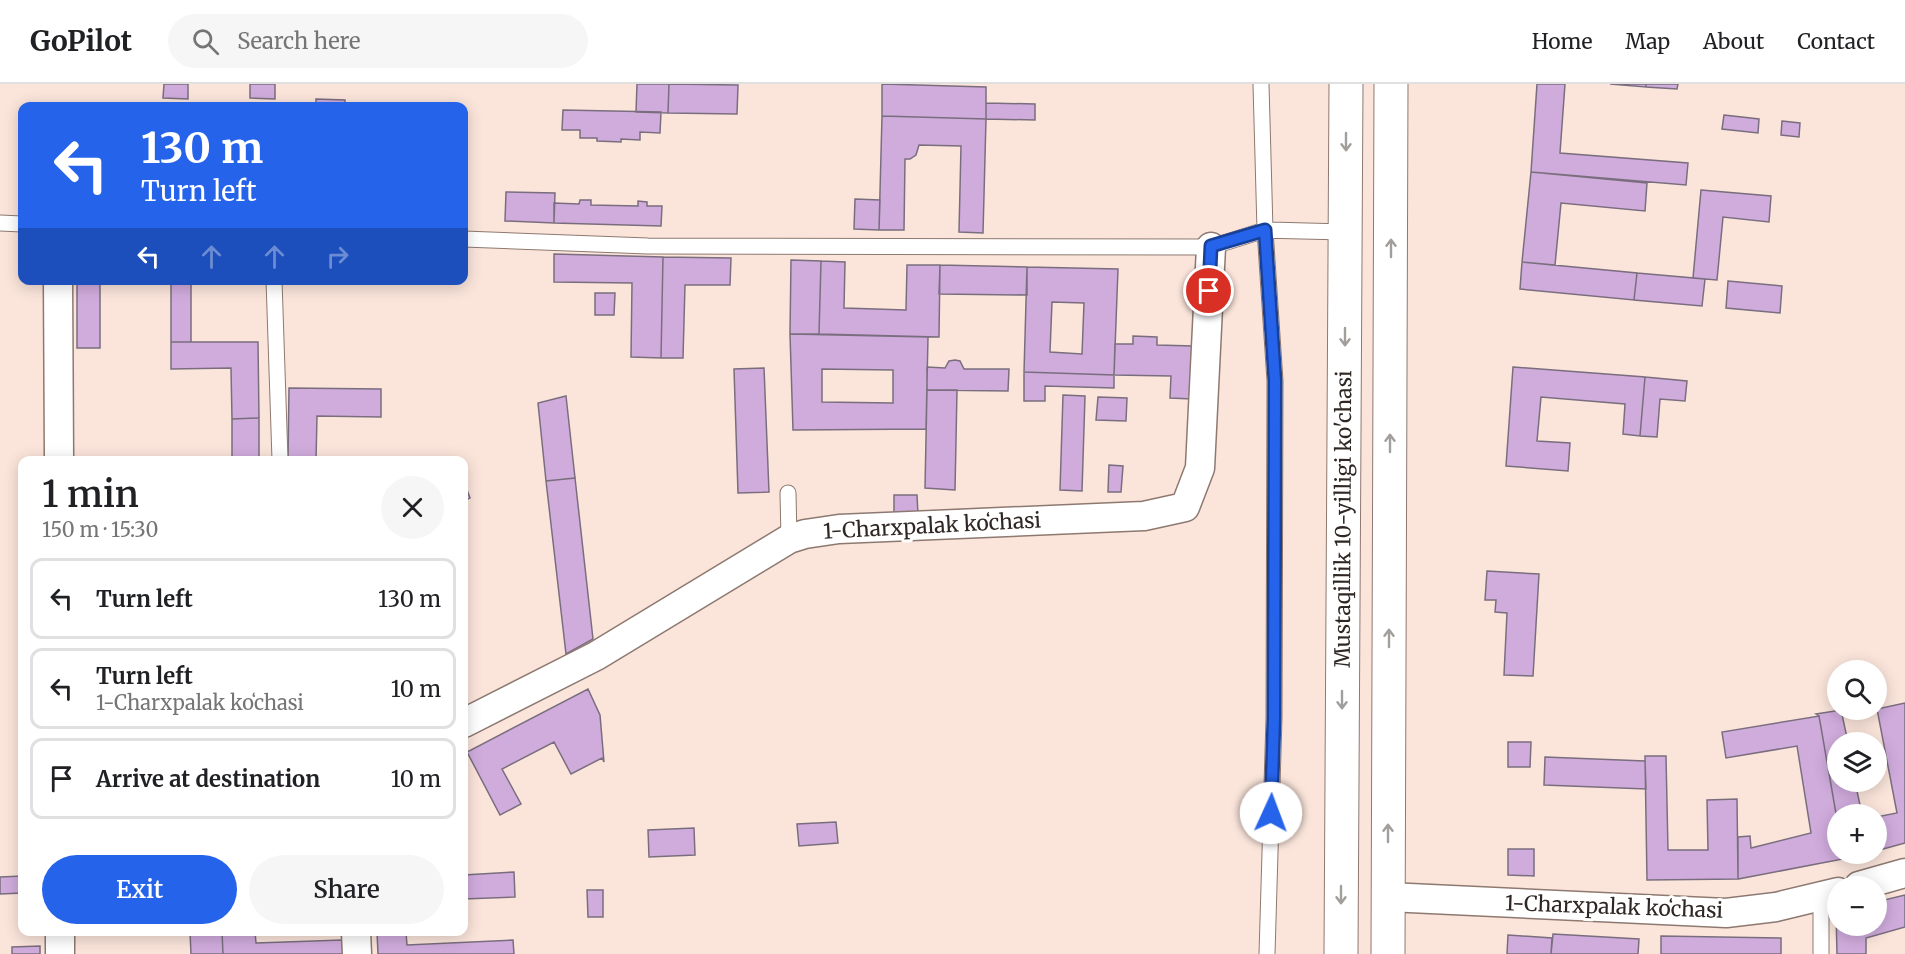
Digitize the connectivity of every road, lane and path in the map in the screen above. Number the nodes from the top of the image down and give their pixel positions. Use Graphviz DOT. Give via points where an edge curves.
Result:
graph roads {
  1 [pos="1261,84"];
  2 [pos="1346,84"];
  3 [pos="1391,84"];
  4 [pos="0,224"];
  5 [pos="18,224"];
  6 [pos="1265,230"];
  7 [pos="1345,232"];
  8 [pos="468,239"];
  9 [pos="1211,246"];
  10 [pos="58,285"];
  11 [pos="274,285"];
  12 [pos="58,456"];
  13 [pos="280,456"];
  14 [pos="788,493"];
  15 [pos="789,539"];
  16 [pos="468,721"];
  17 [pos="1905,873"];
  18 [pos="1887,878"];
  19 [pos="1827,894"];
  20 [pos="1388,897"];
  21 [pos="1827,909"];
  22 [pos="60,936"];
  23 [pos="356,936"];
  24 [pos="60,954"];
  25 [pos="357,954"];
  26 [pos="1267,954"];
  27 [pos="1341,954"];
  28 [pos="1388,954"];
  29 [pos="1821,954"];
  1 -- 6 [label="lane"];
  2 -- 7 [label="main road, Mustaqillik 10-yilligi ko'chasi, one-way"];
  20 -- 3 [label="main road, one-way"];
  4 -- 5 [label="lane"];
  6 -- 7 [label="lane"];
  6 -- 9 [label="lane"];
  6 -- 26 [label="lane" via="1275,381 1274,718"];
  7 -- 27 [label="main road, Mustaqillik 10-yilligi ko'chasi, one-way"];
  8 -- 9 [label="lane" via="648,246"];
  9 -- 15 [label="street, 1-Charxpalak koʻchasi" via="1200,468 1185,507 1144,516 839,529"];
  10 -- 12 [label="street"];
  11 -- 13 [label="lane"];
  14 -- 15 [label="lane"];
  15 -- 16 [label="street, 1-Charxpalak koʻchasi" via="596,656"];
  17 -- 18 [label="street"];
  19 -- 20 [label="street, 1-Charxpalak koʻchasi" via="1776,907 1726,913"];
  20 -- 28 [label="main road"];
  21 -- 29 [label="lane"];
  22 -- 24 [label="street"];
  23 -- 25 [label="street"];
}
